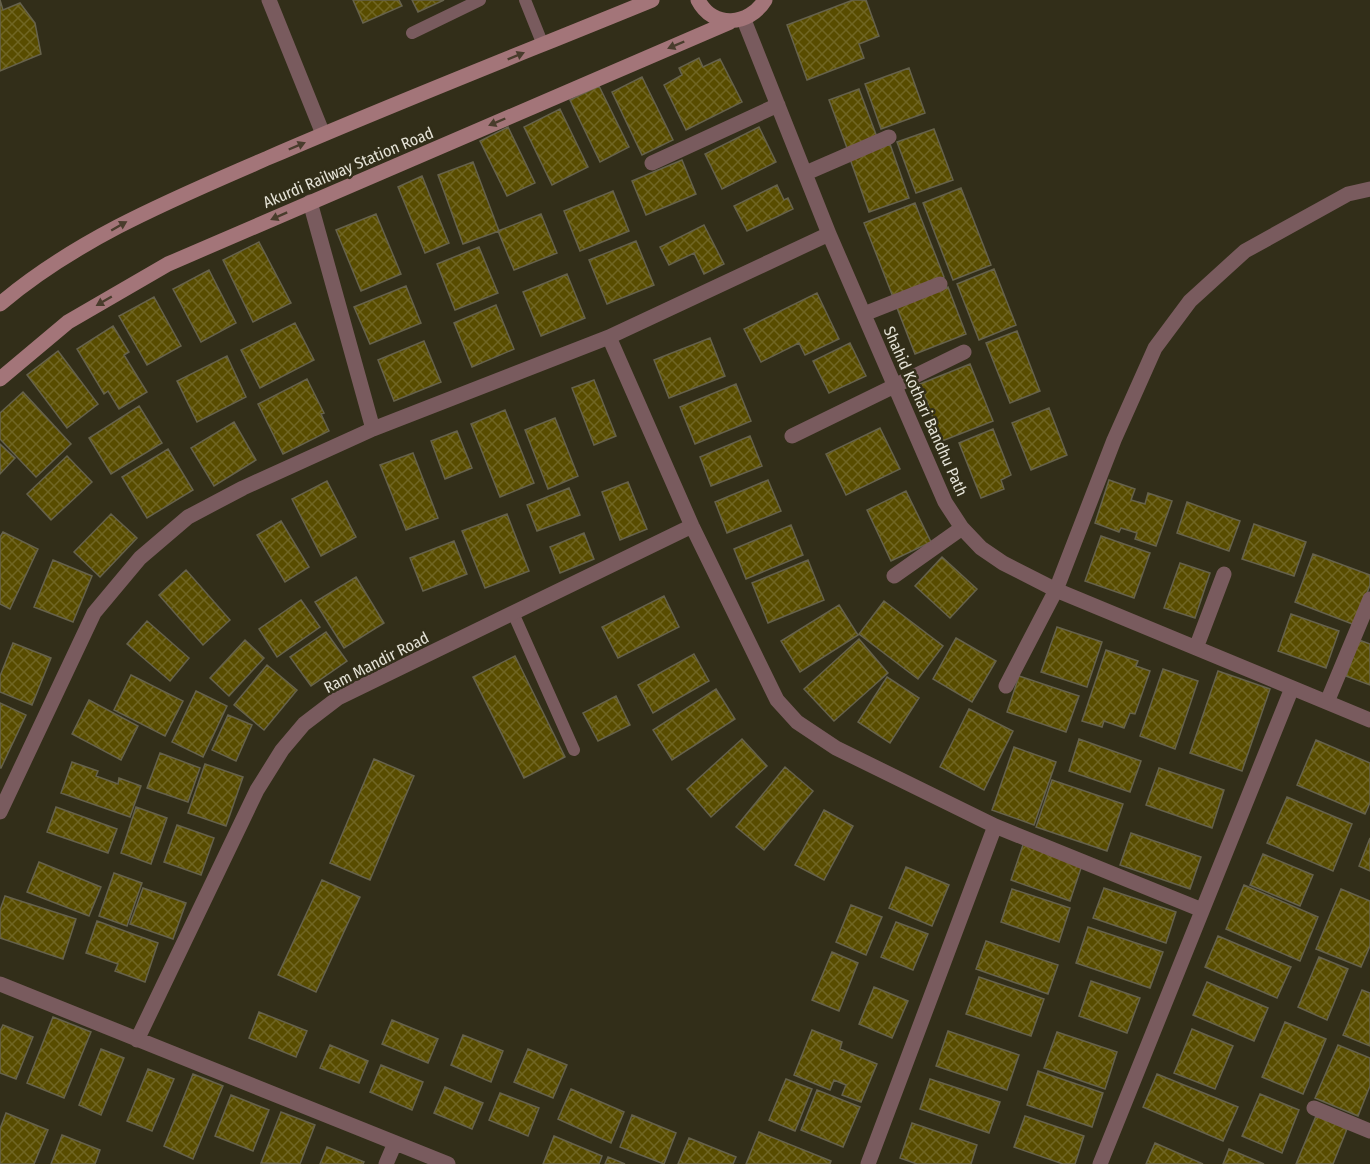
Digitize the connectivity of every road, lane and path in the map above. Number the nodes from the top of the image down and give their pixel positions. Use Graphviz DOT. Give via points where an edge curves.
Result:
graph roads {
  1 [pos="269,0"];
  2 [pos="480,0"];
  3 [pos="525,0"];
  4 [pos="652,0"];
  5 [pos="698,0"];
  6 [pos="780,0"];
  7 [pos="749,13"];
  8 [pos="412,33"];
  9 [pos="543,45"];
  10 [pos="778,105"];
  11 [pos="323,134"];
  12 [pos="889,137"];
  13 [pos="652,163"];
  14 [pos="806,173"];
  15 [pos="1370,189"];
  16 [pos="310,202"];
  17 [pos="829,234"];
  18 [pos="940,284"];
  19 [pos="0,304"];
  20 [pos="864,314"];
  21 [pos="609,337"];
  22 [pos="964,352"];
  23 [pos="0,378"];
  24 [pos="894,384"];
  25 [pos="373,429"];
  26 [pos="792,436"];
  27 [pos="692,526"];
  28 [pos="962,528"];
  29 [pos="1224,574"];
  30 [pos="894,576"];
  31 [pos="1056,590"];
  32 [pos="1370,599"];
  33 [pos="513,613"];
  34 [pos="1196,648"];
  35 [pos="1006,686"];
  36 [pos="1292,688"];
  37 [pos="1327,702"];
  38 [pos="1370,720"];
  39 [pos="574,750"];
  40 [pos="0,812"];
  41 [pos="994,826"];
  42 [pos="1202,910"];
  43 [pos="0,984"];
  44 [pos="137,1040"];
  45 [pos="1314,1108"];
  46 [pos="1370,1131"];
  47 [pos="395,1143"];
  48 [pos="386,1164"];
  49 [pos="448,1164"];
  50 [pos="868,1164"];
  51 [pos="1100,1164"];
  1 -- 11 [label="street"];
  2 -- 8 [label="lane"];
  3 -- 9 [label="lane"];
  4 -- 9 [label="main road"];
  5 -- 7 [label="main road" via="709,15"];
  6 -- 7 [label="main road, Akurdi Railway Station Road"];
  7 -- 10 [label="street, Shahid Kothari Bandhu Path"];
  7 -- 16 [label="main road, Akurdi Railway Station Road, one-way"];
  11 -- 9 [label="main road, one-way"];
  10 -- 13 [label="street"];
  10 -- 14 [label="street, Shahid Kothari Bandhu Path"];
  19 -- 11 [label="main road, one-way" via="35,274 142,213"];
  12 -- 14 [label="street"];
  14 -- 17 [label="street, Shahid Kothari Bandhu Path"];
  15 -- 31 [label="street" via="1348,194 1245,251 1190,301 1155,348 1114,440"];
  16 -- 23 [label="main road, Akurdi Railway Station Road, one-way" via="168,264 68,322"];
  16 -- 25 [label="street"];
  17 -- 20 [label="street, Shahid Kothari Bandhu Path"];
  17 -- 21 [label="street"];
  18 -- 20 [label="street"];
  20 -- 24 [label="street, Shahid Kothari Bandhu Path"];
  21 -- 25 [label="street"];
  21 -- 27 [label="street"];
  22 -- 24 [label="street"];
  24 -- 26 [label="street"];
  24 -- 28 [label="street, Shahid Kothari Bandhu Path" via="945,502"];
  25 -- 40 [label="street" via="189,517 140,558 94,613"];
  27 -- 33 [label="street, Ram Mandir Road"];
  27 -- 41 [label="street" via="777,700 797,722 836,747"];
  28 -- 30 [label="street"];
  28 -- 31 [label="street, Shahid Kothari Bandhu Path" via="1003,563"];
  29 -- 34 [label="street"];
  31 -- 34 [label="street, Shahid Kothari Bandhu Path"];
  31 -- 35 [label="street"];
  32 -- 37 [label="street"];
  33 -- 39 [label="lane"];
  33 -- 44 [label="street, Ram Mandir Road" via="338,698 304,724 257,790"];
  34 -- 36 [label="street, Shahid Kothari Bandhu Path"];
  36 -- 37 [label="street, Shahid Kothari Bandhu Path"];
  36 -- 42 [label="street"];
  37 -- 38 [label="street, Shahid Kothari Bandhu Path"];
  41 -- 42 [label="street"];
  41 -- 50 [label="street"];
  42 -- 51 [label="street"];
  43 -- 44 [label="street"];
  44 -- 47 [label="street"];
  45 -- 46 [label="street"];
  47 -- 48 [label="street"];
  47 -- 49 [label="street"];
}
